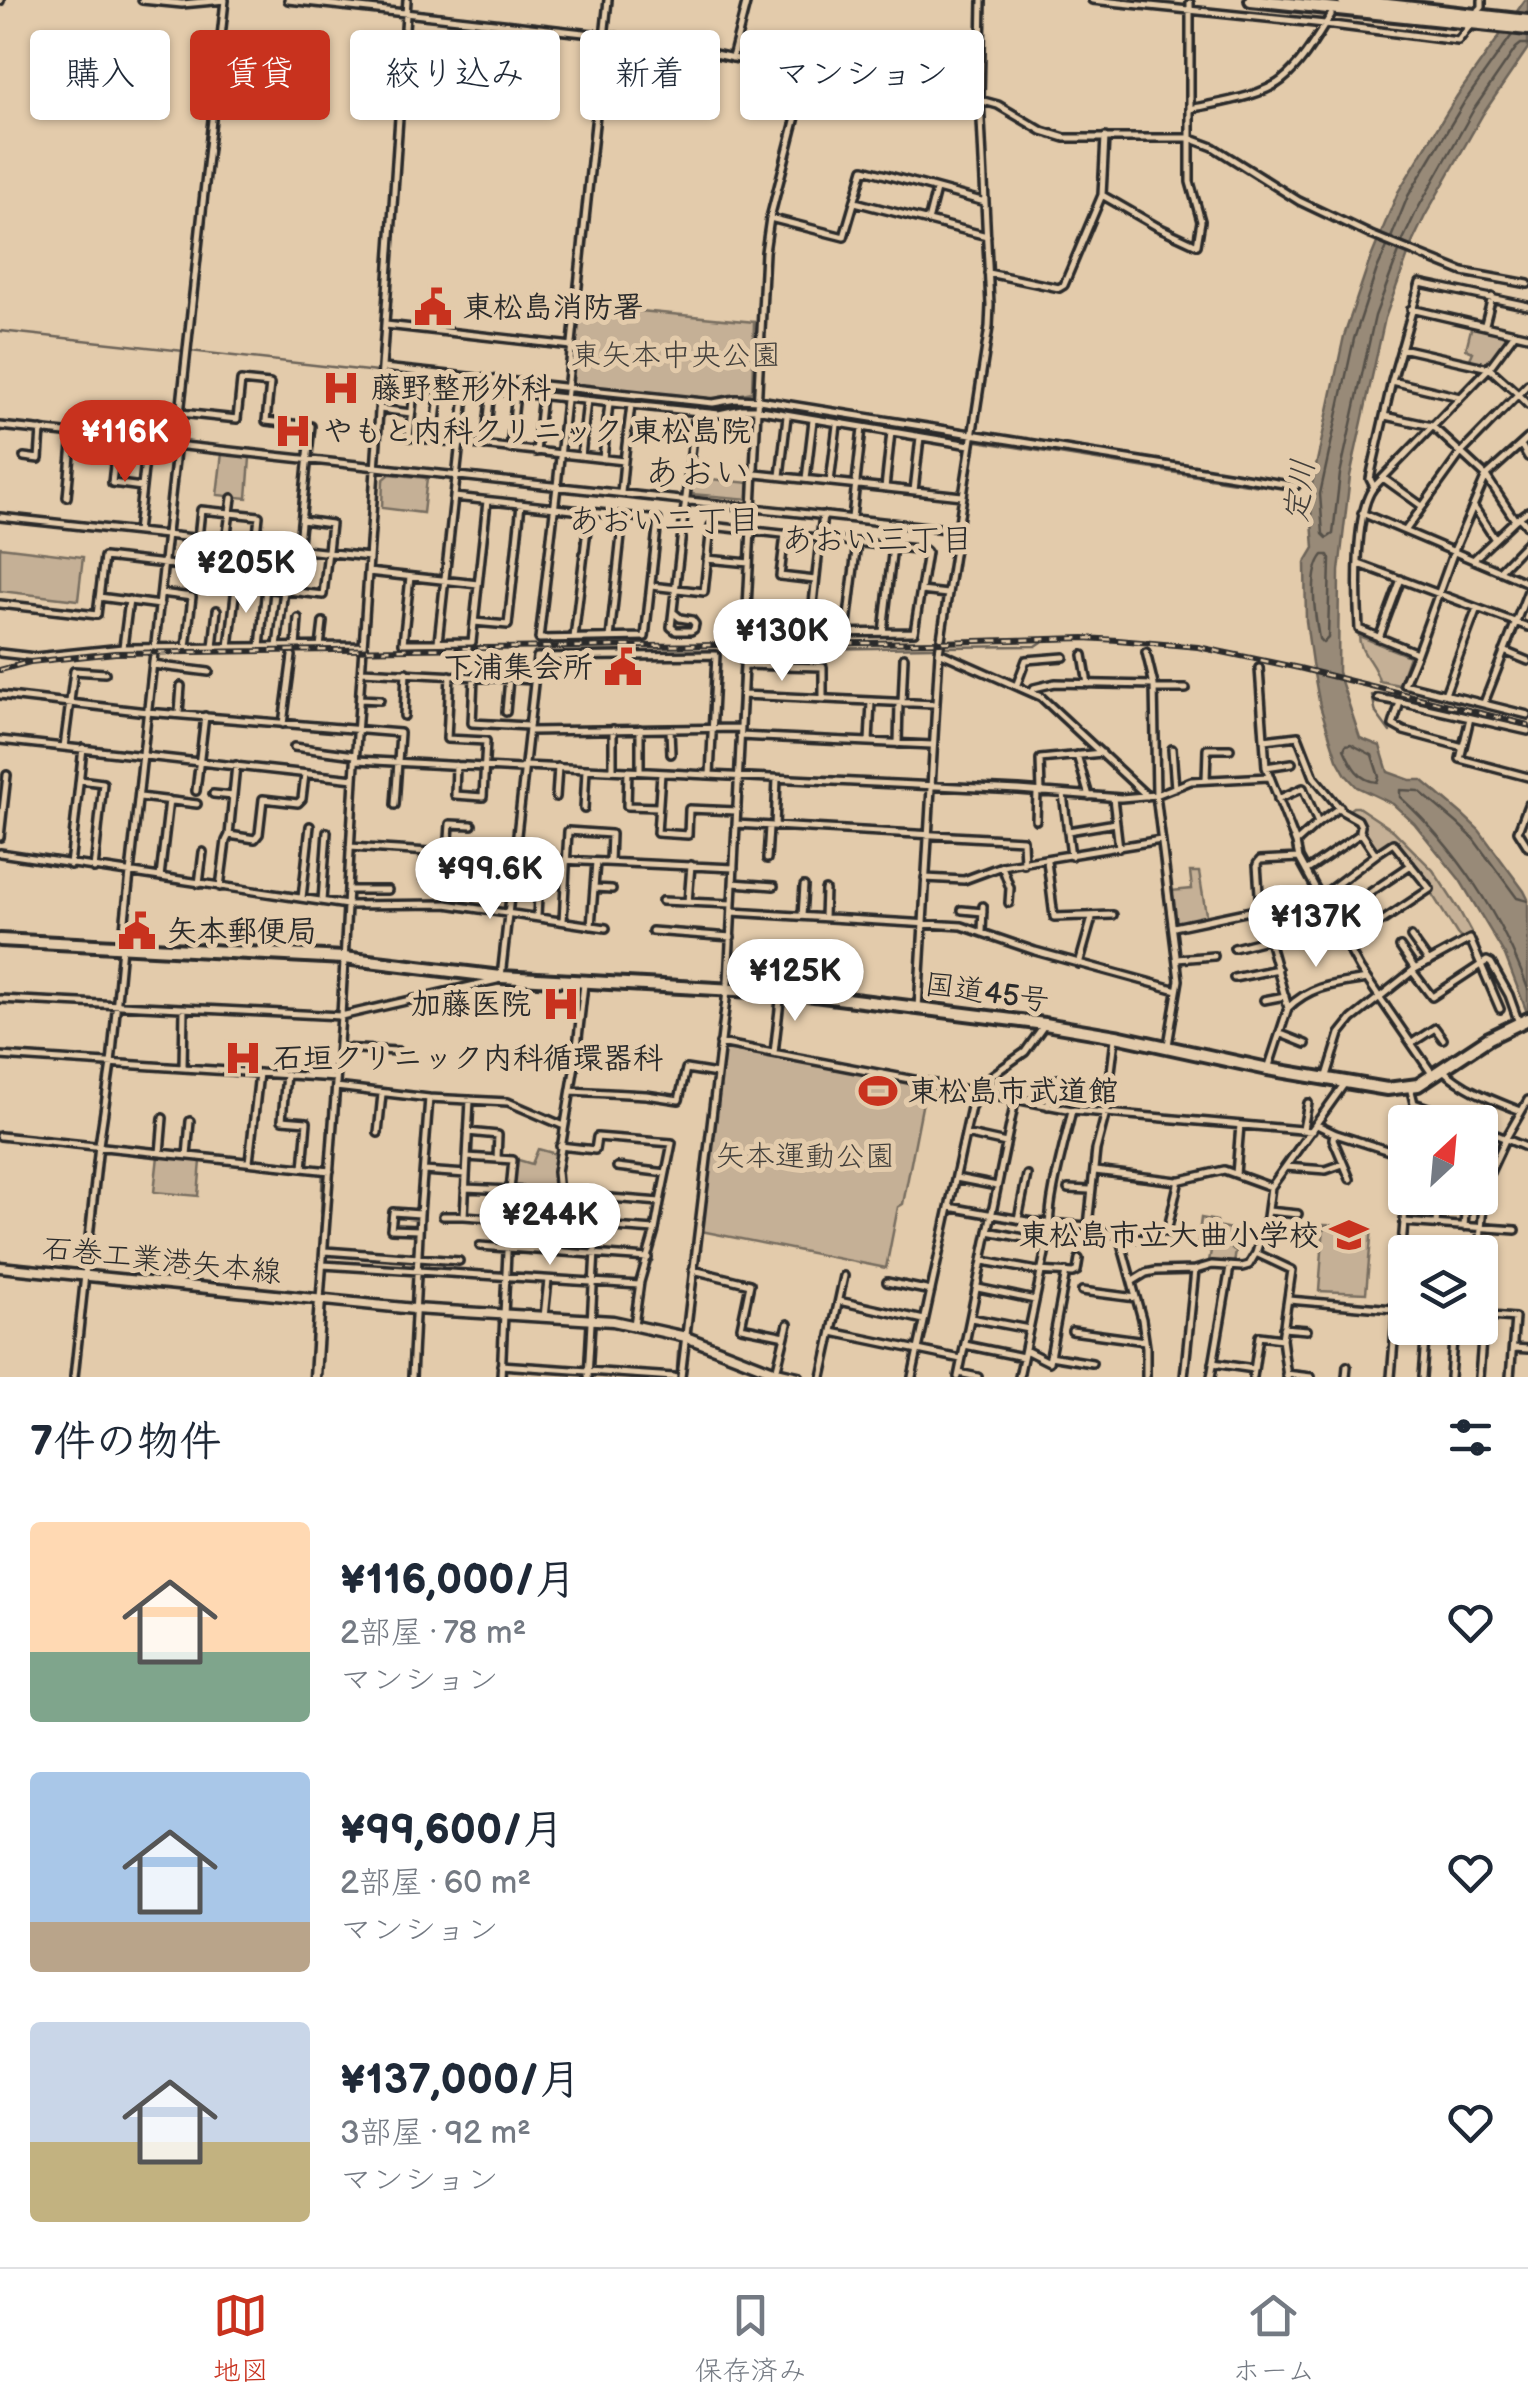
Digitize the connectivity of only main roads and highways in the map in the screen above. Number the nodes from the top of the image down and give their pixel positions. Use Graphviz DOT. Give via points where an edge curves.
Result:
graph roads {
  1 [pos="1251,0"];
  2 [pos="1343,0"];
  3 [pos="1475,19"];
  4 [pos="1528,21"];
  5 [pos="1528,30"];
  6 [pos="0,940"];
  7 [pos="1524,1021"];
  8 [pos="0,1267"];
  9 [pos="320,1299"];
  10 [pos="316,1377"];
  11 [pos="798,1377"];
  1 -- 3 [label="highway"];
  2 -- 3 [label="highway"];
  3 -- 4 [label="highway"];
  3 -- 5 [label="highway"];
  6 -- 7 [label="highway, 国道45号" via="781,991 1045,1024 1387,1089 1410,1087"];
  8 -- 9 [label="main road, 石巻工業港矢本線"];
  9 -- 10 [label="main road, 石巻工業港矢本線"];
  9 -- 11 [label="main road, 石巻工業港矢本線" via="634,1325"];
}
